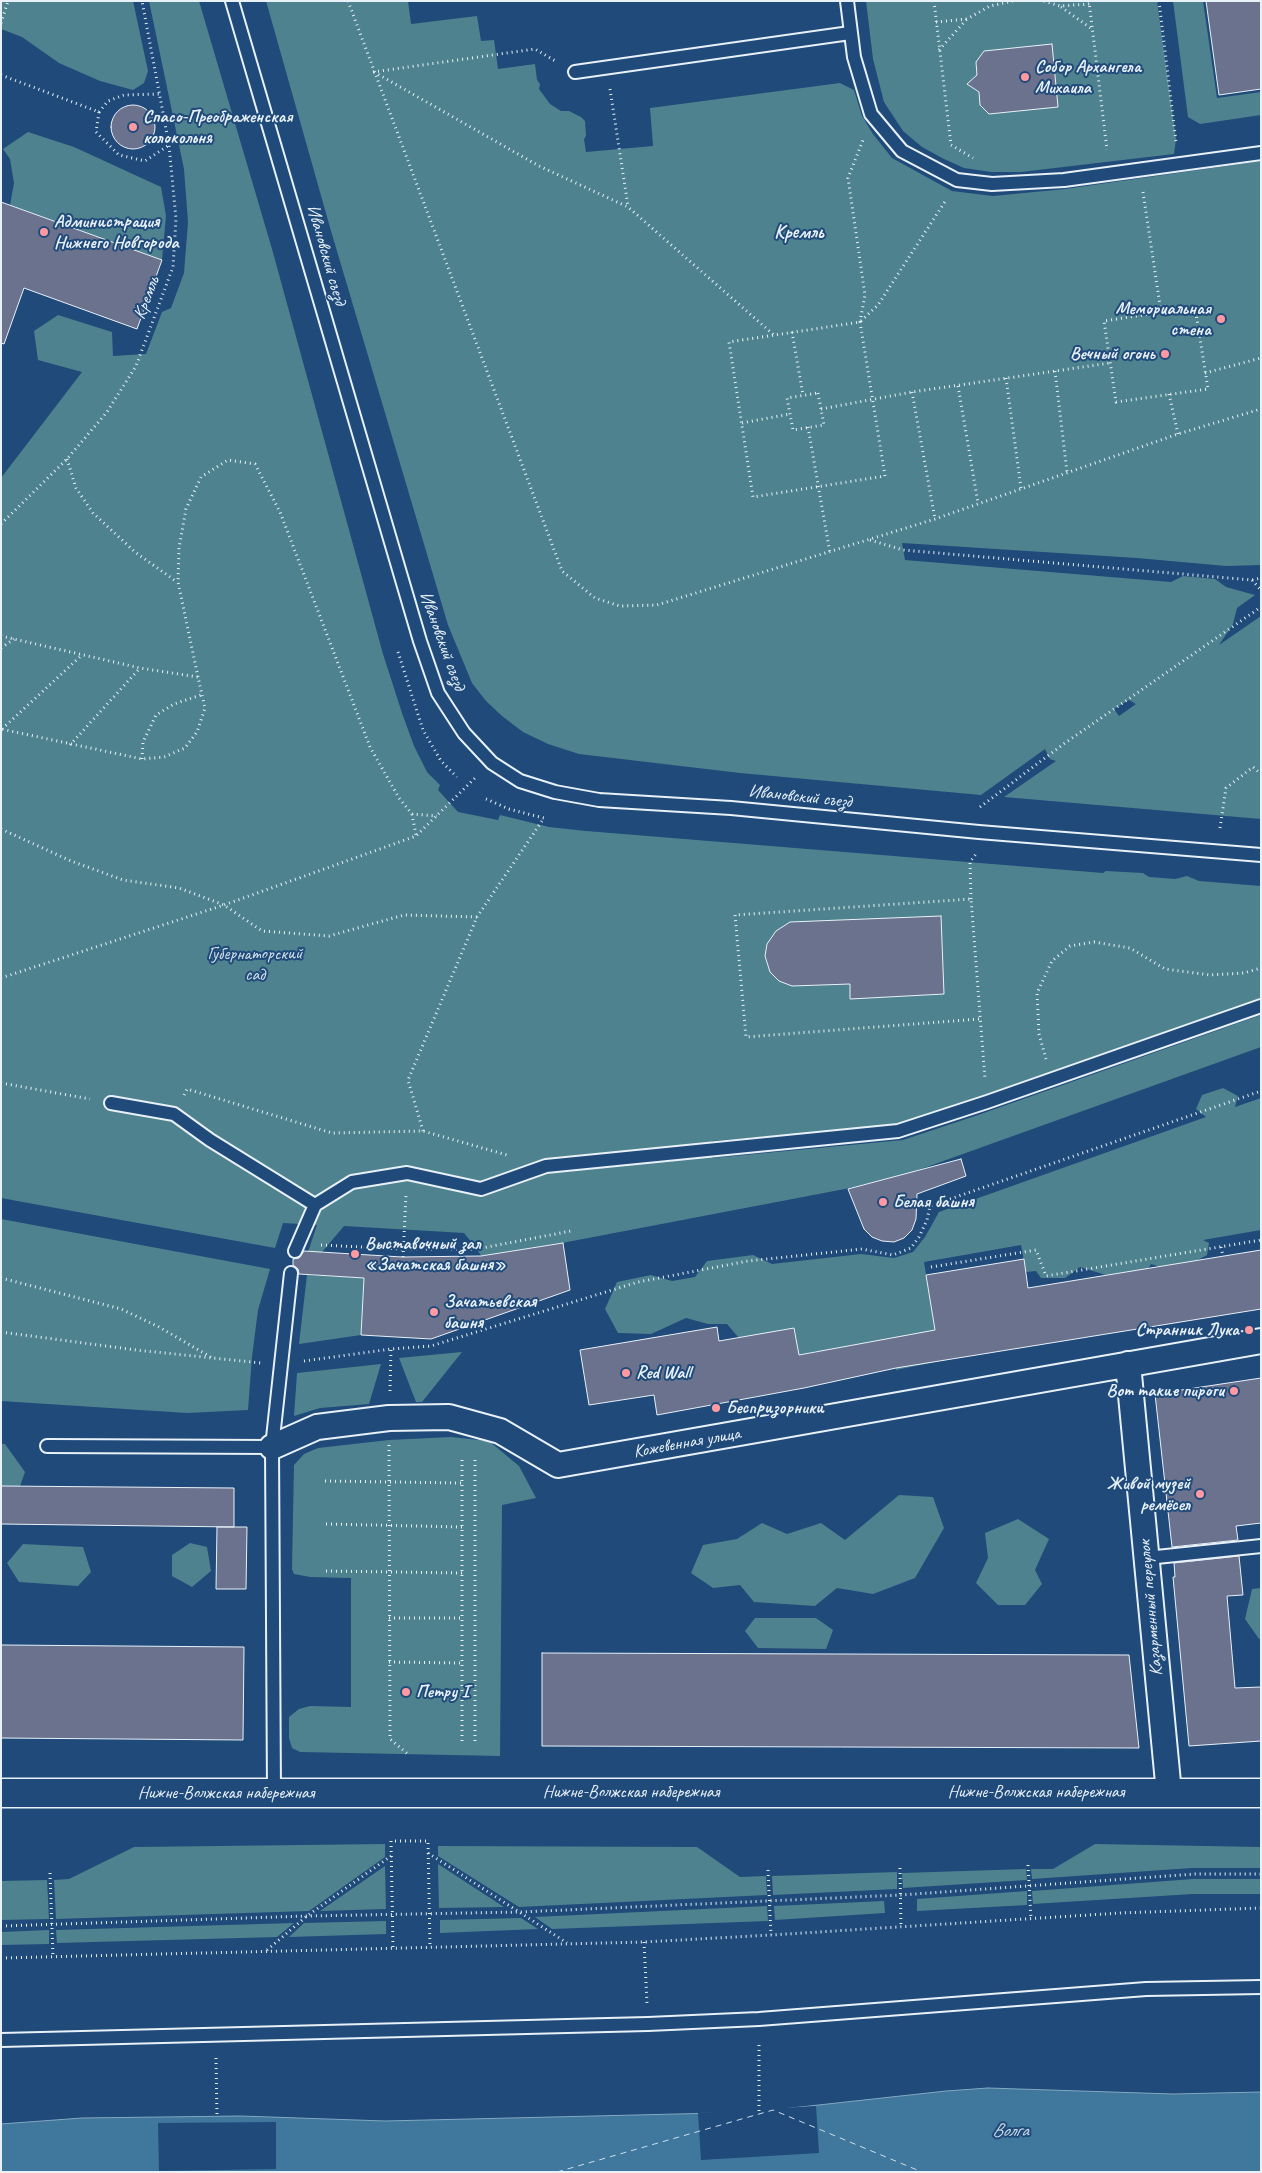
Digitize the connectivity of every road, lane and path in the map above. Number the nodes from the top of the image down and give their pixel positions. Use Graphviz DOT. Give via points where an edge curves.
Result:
graph roads {
  1 [pos="8,1"];
  2 [pos="142,1"];
  3 [pos="232,1"];
  4 [pos="348,1"];
  5 [pos="847,1"];
  6 [pos="934,1"];
  7 [pos="1013,1"];
  8 [pos="1044,1"];
  9 [pos="1159,1"];
  10 [pos="1090,2"];
  11 [pos="1060,6"];
  12 [pos="967,19"];
  13 [pos="936,22"];
  14 [pos="1,23"];
  15 [pos="1093,30"];
  16 [pos="850,34"];
  17 [pos="535,49"];
  18 [pos="939,50"];
  19 [pos="373,72"];
  20 [pos="575,72"];
  21 [pos="1,75"];
  22 [pos="160,94"];
  23 [pos="99,112"];
  24 [pos="613,112"];
  25 [pos="1176,139"];
  26 [pos="863,140"];
  27 [pos="169,145"];
  28 [pos="1107,150"];
  29 [pos="1261,153"];
  30 [pos="981,160"];
  31 [pos="1142,184"];
  32 [pos="948,197"];
  33 [pos="628,207"];
  34 [pos="1161,312"];
  35 [pos="860,322"];
  36 [pos="792,332"];
  37 [pos="774,336"];
  38 [pos="1261,358"];
  39 [pos="1110,363"];
  40 [pos="1055,371"];
  41 [pos="1205,373"];
  42 [pos="1006,378"];
  43 [pos="958,386"];
  44 [pos="912,392"];
  45 [pos="1169,394"];
  46 [pos="803,395"];
  47 [pos="873,400"];
  48 [pos="1261,408"];
  49 [pos="821,409"];
  50 [pos="790,414"];
  51 [pos="742,423"];
  52 [pos="808,428"];
  53 [pos="1178,434"];
  54 [pos="67,459"];
  55 [pos="1067,472"];
  56 [pos="819,486"];
  57 [pos="1021,488"];
  58 [pos="978,504"];
  59 [pos="935,519"];
  60 [pos="1,524"];
  61 [pos="869,540"];
  62 [pos="830,553"];
  63 [pos="1261,578"];
  64 [pos="1252,580"];
  65 [pos="178,582"];
  66 [pos="1261,590"];
  67 [pos="1261,606"];
  68 [pos="1,636"];
  69 [pos="14,639"];
  70 [pos="1,648"];
  71 [pos="82,654"];
  72 [pos="140,668"];
  73 [pos="198,678"];
  74 [pos="201,694"];
  75 [pos="1,729"];
  76 [pos="70,745"];
  77 [pos="142,759"];
  78 [pos="492,763"];
  79 [pos="1261,774"];
  80 [pos="486,799"];
  81 [pos="980,807"];
  82 [pos="412,814"];
  83 [pos="437,816"];
  84 [pos="1220,828"];
  85 [pos="1,829"];
  86 [pos="416,836"];
  87 [pos="977,853"];
  88 [pos="1261,855"];
  89 [pos="971,899"];
  90 [pos="224,905"];
  91 [pos="478,916"];
  92 [pos="1261,968"];
  93 [pos="1,978"];
  94 [pos="1261,1006"];
  95 [pos="979,1019"];
  96 [pos="1053,1079"];
  97 [pos="1,1083"];
  98 [pos="1261,1091"];
  99 [pos="987,1102"];
  100 [pos="111,1103"];
  101 [pos="174,1114"];
  102 [pos="423,1131"];
  103 [pos="546,1166"];
  104 [pos="315,1205"];
  105 [pos="406,1210"];
  106 [pos="570,1231"];
  107 [pos="1261,1240"];
  108 [pos="327,1247"];
  109 [pos="1221,1247"];
  110 [pos="403,1249"];
  111 [pos="295,1251"];
  112 [pos="1223,1256"];
  113 [pos="402,1257"];
  114 [pos="931,1268"];
  115 [pos="291,1273"];
  116 [pos="1,1278"];
  117 [pos="1,1332"];
  118 [pos="1261,1341"];
  119 [pos="392,1349"];
  120 [pos="216,1359"];
  121 [pos="280,1364"];
  122 [pos="1128,1364"];
  123 [pos="389,1396"];
  124 [pos="47,1446"];
  125 [pos="272,1447"];
  126 [pos="462,1460"];
  127 [pos="475,1460"];
  128 [pos="389,1475"];
  129 [pos="325,1481"];
  130 [pos="389,1482"];
  131 [pos="462,1483"];
  132 [pos="326,1524"];
  133 [pos="389,1526"];
  134 [pos="462,1527"];
  135 [pos="1261,1546"];
  136 [pos="1147,1558"];
  137 [pos="326,1570"];
  138 [pos="389,1572"];
  139 [pos="462,1573"];
  140 [pos="389,1618"];
  141 [pos="462,1618"];
  142 [pos="389,1662"];
  143 [pos="462,1663"];
  144 [pos="462,1741"];
  145 [pos="475,1741"];
  146 [pos="409,1755"];
  147 [pos="1169,1792"];
  148 [pos="1,1793"];
  149 [pos="274,1793"];
  150 [pos="1261,1793"];
  151 [pos="408,1835"];
  152 [pos="408,1841"];
  153 [pos="428,1853"];
  154 [pos="392,1856"];
  155 [pos="1028,1865"];
  156 [pos="900,1868"];
  157 [pos="768,1870"];
  158 [pos="50,1874"];
  159 [pos="1261,1874"];
  160 [pos="1029,1886"];
  161 [pos="900,1895"];
  162 [pos="770,1901"];
  163 [pos="1261,1908"];
  164 [pos="520,1912"];
  165 [pos="393,1914"];
  166 [pos="429,1914"];
  167 [pos="307,1916"];
  168 [pos="1031,1919"];
  169 [pos="52,1924"];
  170 [pos="1,1926"];
  171 [pos="901,1928"];
  172 [pos="771,1936"];
  173 [pos="644,1942"];
  174 [pos="567,1944"];
  175 [pos="430,1946"];
  176 [pos="393,1947"];
  177 [pos="266,1950"];
  178 [pos="53,1957"];
  179 [pos="1,1958"];
  180 [pos="1261,1987"];
  181 [pos="648,2010"];
  182 [pos="760,2034"];
  183 [pos="1,2040"];
  184 [pos="215,2050"];
  185 [pos="759,2111"];
  186 [pos="217,2117"];
  1 -- 14 [label="path"];
  2 -- 22 [label="path, Кремль"];
  3 -- 78 [label="lane, Ивановский съезд" via="420,641 438,693 464,733"];
  4 -- 19 [label="path"];
  5 -- 16 [label="lane"];
  6 -- 13 [label="path"];
  7 -- 12 [label="path" via="990,6"];
  8 -- 11 [label="path"];
  9 -- 25 [label="path"];
  10 -- 11 [label="path"];
  10 -- 15 [label="path"];
  11 -- 15 [label="path"];
  12 -- 13 [label="path"];
  12 -- 18 [label="path"];
  13 -- 18 [label="path"];
  15 -- 28 [label="path"];
  16 -- 20 [label="lane"];
  16 -- 29 [label="lane" via="871,114 902,150 957,180 992,184 1064,180"];
  17 -- 19 [label="path"];
  18 -- 30 [label="path" via="951,145"];
  19 -- 33 [label="path" via="539,166"];
  19 -- 62 [label="path" via="562,571 594,598 620,606 657,605"];
  21 -- 23 [label="path"];
  22 -- 23 [label="path" via="124,95 108,101"];
  22 -- 27 [label="path, Кремль"];
  23 -- 27 [label="path" via="96,132 118,155 145,160"];
  24 -- 33 [label="path"];
  26 -- 35 [label="path" via="848,178 865,295"];
  27 -- 54 [label="path, Кремль" via="176,219 173,267 136,366 108,412"];
  31 -- 34 [label="path"];
  32 -- 35 [label="path" via="878,305"];
  33 -- 37 [label="path"];
  34 -- 39 [label="path" via="1104,321"];
  34 -- 41 [label="path" via="1195,307"];
  35 -- 36 [label="path"];
  35 -- 47 [label="path"];
  36 -- 37 [label="path"];
  36 -- 46 [label="path"];
  37 -- 51 [label="path" via="729,342"];
  38 -- 41 [label="path"];
  39 -- 40 [label="path"];
  39 -- 45 [label="path" via="1116,402"];
  40 -- 42 [label="path"];
  40 -- 55 [label="path"];
  41 -- 45 [label="path" via="1208,389"];
  42 -- 43 [label="path"];
  42 -- 57 [label="path"];
  43 -- 44 [label="path"];
  43 -- 58 [label="path"];
  44 -- 47 [label="path"];
  44 -- 59 [label="path"];
  45 -- 53 [label="path"];
  46 -- 49 [label="path" via="818,393"];
  46 -- 50 [label="path" via="788,398"];
  47 -- 49 [label="path"];
  47 -- 56 [label="path" via="885,476"];
  48 -- 53 [label="path"];
  49 -- 52 [label="path" via="824,425"];
  50 -- 51 [label="path"];
  50 -- 52 [label="path" via="793,430"];
  51 -- 56 [label="path" via="753,497"];
  52 -- 56 [label="path"];
  53 -- 55 [label="path"];
  54 -- 60 [label="path, Кремль"];
  54 -- 65 [label="path" via="76,488 93,513 135,552"];
  55 -- 57 [label="path"];
  56 -- 62 [label="path"];
  57 -- 58 [label="path"];
  58 -- 59 [label="path"];
  59 -- 61 [label="path"];
  61 -- 62 [label="path"];
  61 -- 64 [label="path" via="903,550"];
  63 -- 64 [label="path"];
  64 -- 66 [label="path"];
  65 -- 73 [label="path"];
  65 -- 82 [label="path" via="179,548 186,509 201,477 228,460 255,464 280,512 370,747 399,798"];
  67 -- 81 [label="path" via="1065,743"];
  68 -- 69 [label="path"];
  69 -- 70 [label="path"];
  69 -- 71 [label="path"];
  71 -- 72 [label="path"];
  71 -- 75 [label="path"];
  72 -- 73 [label="path"];
  72 -- 76 [label="path"];
  73 -- 74 [label="path"];
  74 -- 77 [label="path" via="156,715 144,742"];
  74 -- 77 [label="path" via="205,708 198,732 185,748 164,757"];
  75 -- 76 [label="path"];
  76 -- 77 [label="path"];
  78 -- 83 [label="path"];
  78 -- 88 [label="lane, Ивановский съезд" via="520,781 555,792 599,800 731,808"];
  79 -- 84 [label="path" via="1253,767 1226,788"];
  80 -- 91 [label="path" via="544,818"];
  82 -- 83 [label="path"];
  82 -- 86 [label="path"];
  83 -- 86 [label="path"];
  85 -- 90 [label="path" via="71,862 123,880 180,888"];
  86 -- 90 [label="path"];
  87 -- 89 [label="path" via="970,862"];
  89 -- 95 [label="path"];
  89 -- 95 [label="path" via="736,916 746,1037"];
  90 -- 91 [label="path" via="262,931 329,936 404,915"];
  90 -- 93 [label="path"];
  91 -- 102 [label="path" via="408,1080"];
  92 -- 96 [label="path" via="1244,973 1210,975 1165,969 1130,948 1094,942 1070,946 1052,961 1037,993 1038,1034"];
  94 -- 96 [label="lane"];
  95 -- 99 [label="path"];
  96 -- 99 [label="lane"];
  97 -- 100 [label="path"];
  98 -- 119 [label="path" via="930,1206 927,1220 911,1248 893,1255 862,1248 739,1263 638,1282 431,1346"];
  99 -- 103 [label="lane" via="898,1131"];
  100 -- 101 [label="lane"];
  101 -- 102 [label="path" via="187,1089 332,1133"];
  101 -- 104 [label="lane"];
  102 -- 103 [label="path"];
  103 -- 104 [label="lane" via="481,1189 407,1174 352,1182"];
  104 -- 111 [label="lane"];
  105 -- 110 [label="path"];
  106 -- 110 [label="path" via="477,1249"];
  107 -- 109 [label="path"];
  108 -- 110 [label="path"];
  109 -- 112 [label="path"];
  109 -- 114 [label="path" via="1046,1276 1036,1250"];
  110 -- 113 [label="path"];
  115 -- 121 [label="lane"];
  116 -- 120 [label="path" via="121,1309"];
  117 -- 120 [label="path"];
  118 -- 122 [label="street, Кожевенная улица"];
  119 -- 121 [label="path"];
  119 -- 123 [label="path"];
  120 -- 121 [label="path"];
  121 -- 125 [label="lane"];
  122 -- 125 [label="street, Кожевенная улица" via="558,1465 500,1431 449,1417 389,1418 317,1428"];
  122 -- 136 [label="street, Казарменный переулок"];
  124 -- 125 [label="lane"];
  125 -- 149 [label="lane"];
  126 -- 131 [label="path"];
  127 -- 145 [label="path"];
  128 -- 130 [label="path"];
  129 -- 130 [label="path"];
  130 -- 131 [label="path"];
  130 -- 133 [label="path"];
  131 -- 134 [label="path"];
  132 -- 133 [label="path"];
  133 -- 134 [label="path"];
  133 -- 138 [label="path"];
  134 -- 139 [label="path"];
  135 -- 136 [label="lane"];
  136 -- 147 [label="street, Казарменный переулок"];
  137 -- 138 [label="path"];
  138 -- 139 [label="path"];
  138 -- 140 [label="path"];
  139 -- 141 [label="path"];
  140 -- 141 [label="path"];
  140 -- 142 [label="path"];
  141 -- 143 [label="path"];
  142 -- 143 [label="path"];
  142 -- 146 [label="path" via="390,1740"];
  143 -- 144 [label="path"];
  147 -- 149 [label="main road, Нижне-Волжская набережная"];
  147 -- 150 [label="main road, Нижне-Волжская набережная"];
  148 -- 149 [label="main road, Нижне-Волжская набережная"];
  151 -- 152 [label="path"];
  152 -- 153 [label="path" via="428,1841"];
  152 -- 154 [label="path" via="391,1841"];
  153 -- 164 [label="path"];
  153 -- 166 [label="path"];
  154 -- 165 [label="path"];
  154 -- 167 [label="path"];
  155 -- 160 [label="path"];
  156 -- 161 [label="path"];
  157 -- 162 [label="path"];
  158 -- 169 [label="path"];
  159 -- 160 [label="path" via="1195,1874"];
  160 -- 161 [label="path"];
  160 -- 168 [label="path"];
  161 -- 162 [label="path"];
  161 -- 171 [label="path"];
  162 -- 164 [label="path"];
  162 -- 172 [label="path"];
  163 -- 168 [label="path"];
  164 -- 166 [label="path"];
  164 -- 174 [label="path"];
  165 -- 166 [label="path"];
  165 -- 167 [label="path"];
  165 -- 176 [label="path"];
  166 -- 175 [label="path"];
  167 -- 169 [label="path"];
  167 -- 177 [label="path"];
  168 -- 171 [label="path"];
  169 -- 170 [label="path"];
  169 -- 178 [label="path"];
  171 -- 172 [label="path"];
  172 -- 173 [label="path"];
  173 -- 174 [label="path"];
  173 -- 181 [label="path"];
  174 -- 175 [label="path"];
  175 -- 176 [label="path"];
  176 -- 177 [label="path"];
  177 -- 178 [label="path"];
  178 -- 179 [label="path"];
  180 -- 183 [label="lane" via="1146,1989 759,2019 667,2023"];
  182 -- 185 [label="path"];
  184 -- 186 [label="path"];
}
